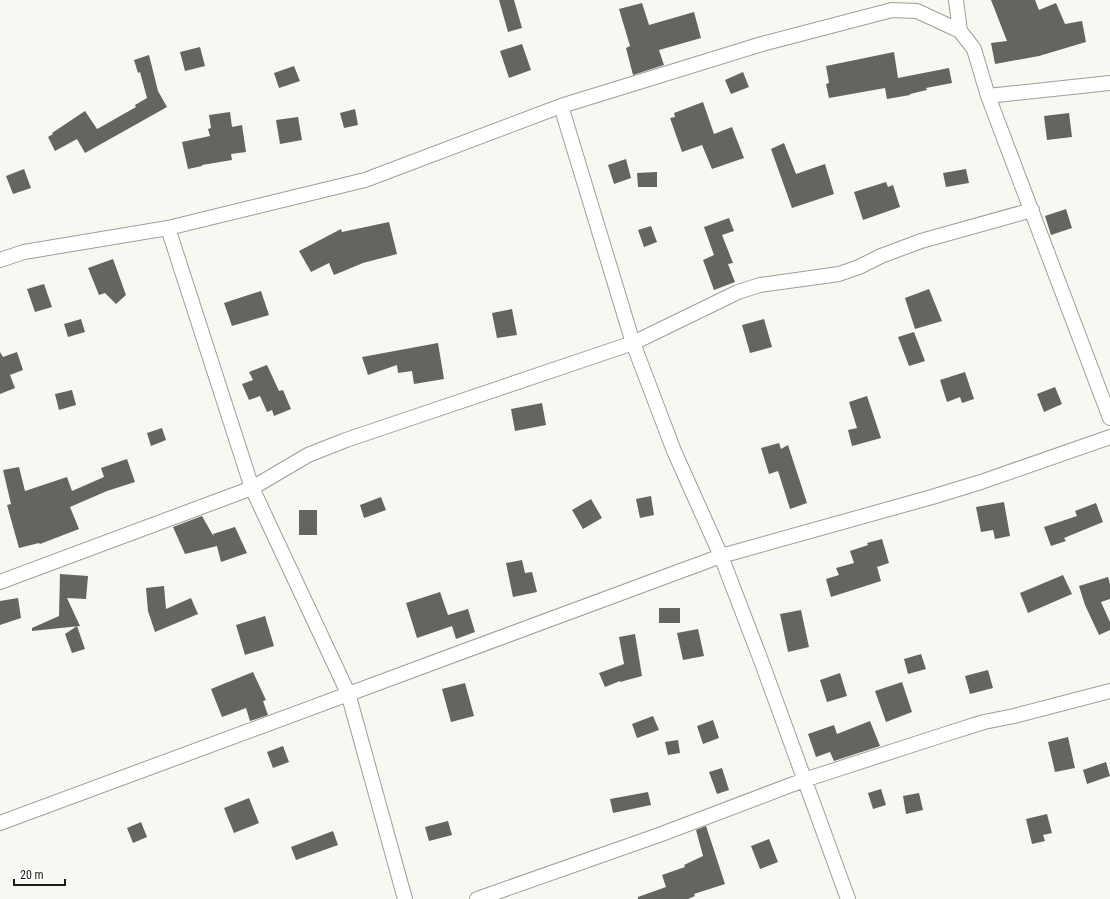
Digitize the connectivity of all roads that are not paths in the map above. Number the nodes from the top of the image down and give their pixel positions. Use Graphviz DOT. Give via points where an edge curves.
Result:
graph roads {
  1 [pos="956,0"];
  2 [pos="960,31"];
  3 [pos="1110,83"];
  4 [pos="988,96"];
  5 [pos="561,106"];
  6 [pos="1032,210"];
  7 [pos="168,228"];
  8 [pos="0,260"];
  9 [pos="633,343"];
  10 [pos="1110,418"];
  11 [pos="1110,437"];
  12 [pos="252,488"];
  13 [pos="721,556"];
  14 [pos="0,582"];
  15 [pos="1110,691"];
  16 [pos="348,693"];
  17 [pos="804,780"];
  18 [pos="0,823"];
  19 [pos="405,899"];
  20 [pos="476,899"];
  21 [pos="848,899"];
  1 -- 2 [label="street"];
  2 -- 4 [label="street" via="974,49"];
  2 -- 5 [label="street" via="917,11 892,10 762,44"];
  3 -- 4 [label="street"];
  4 -- 6 [label="street"];
  5 -- 7 [label="street" via="365,180"];
  5 -- 9 [label="street"];
  6 -- 9 [label="street" via="921,241 839,274 752,287"];
  6 -- 10 [label="street"];
  7 -- 8 [label="street" via="24,252"];
  7 -- 12 [label="street"];
  9 -- 12 [label="street" via="308,454"];
  9 -- 13 [label="street" via="674,451"];
  11 -- 13 [label="street" via="932,497"];
  12 -- 14 [label="street"];
  12 -- 16 [label="street"];
  13 -- 16 [label="street"];
  13 -- 17 [label="street"];
  15 -- 17 [label="street" via="984,722"];
  16 -- 18 [label="street"];
  16 -- 19 [label="street"];
  17 -- 20 [label="street" via="660,835"];
  17 -- 21 [label="street"];
}
